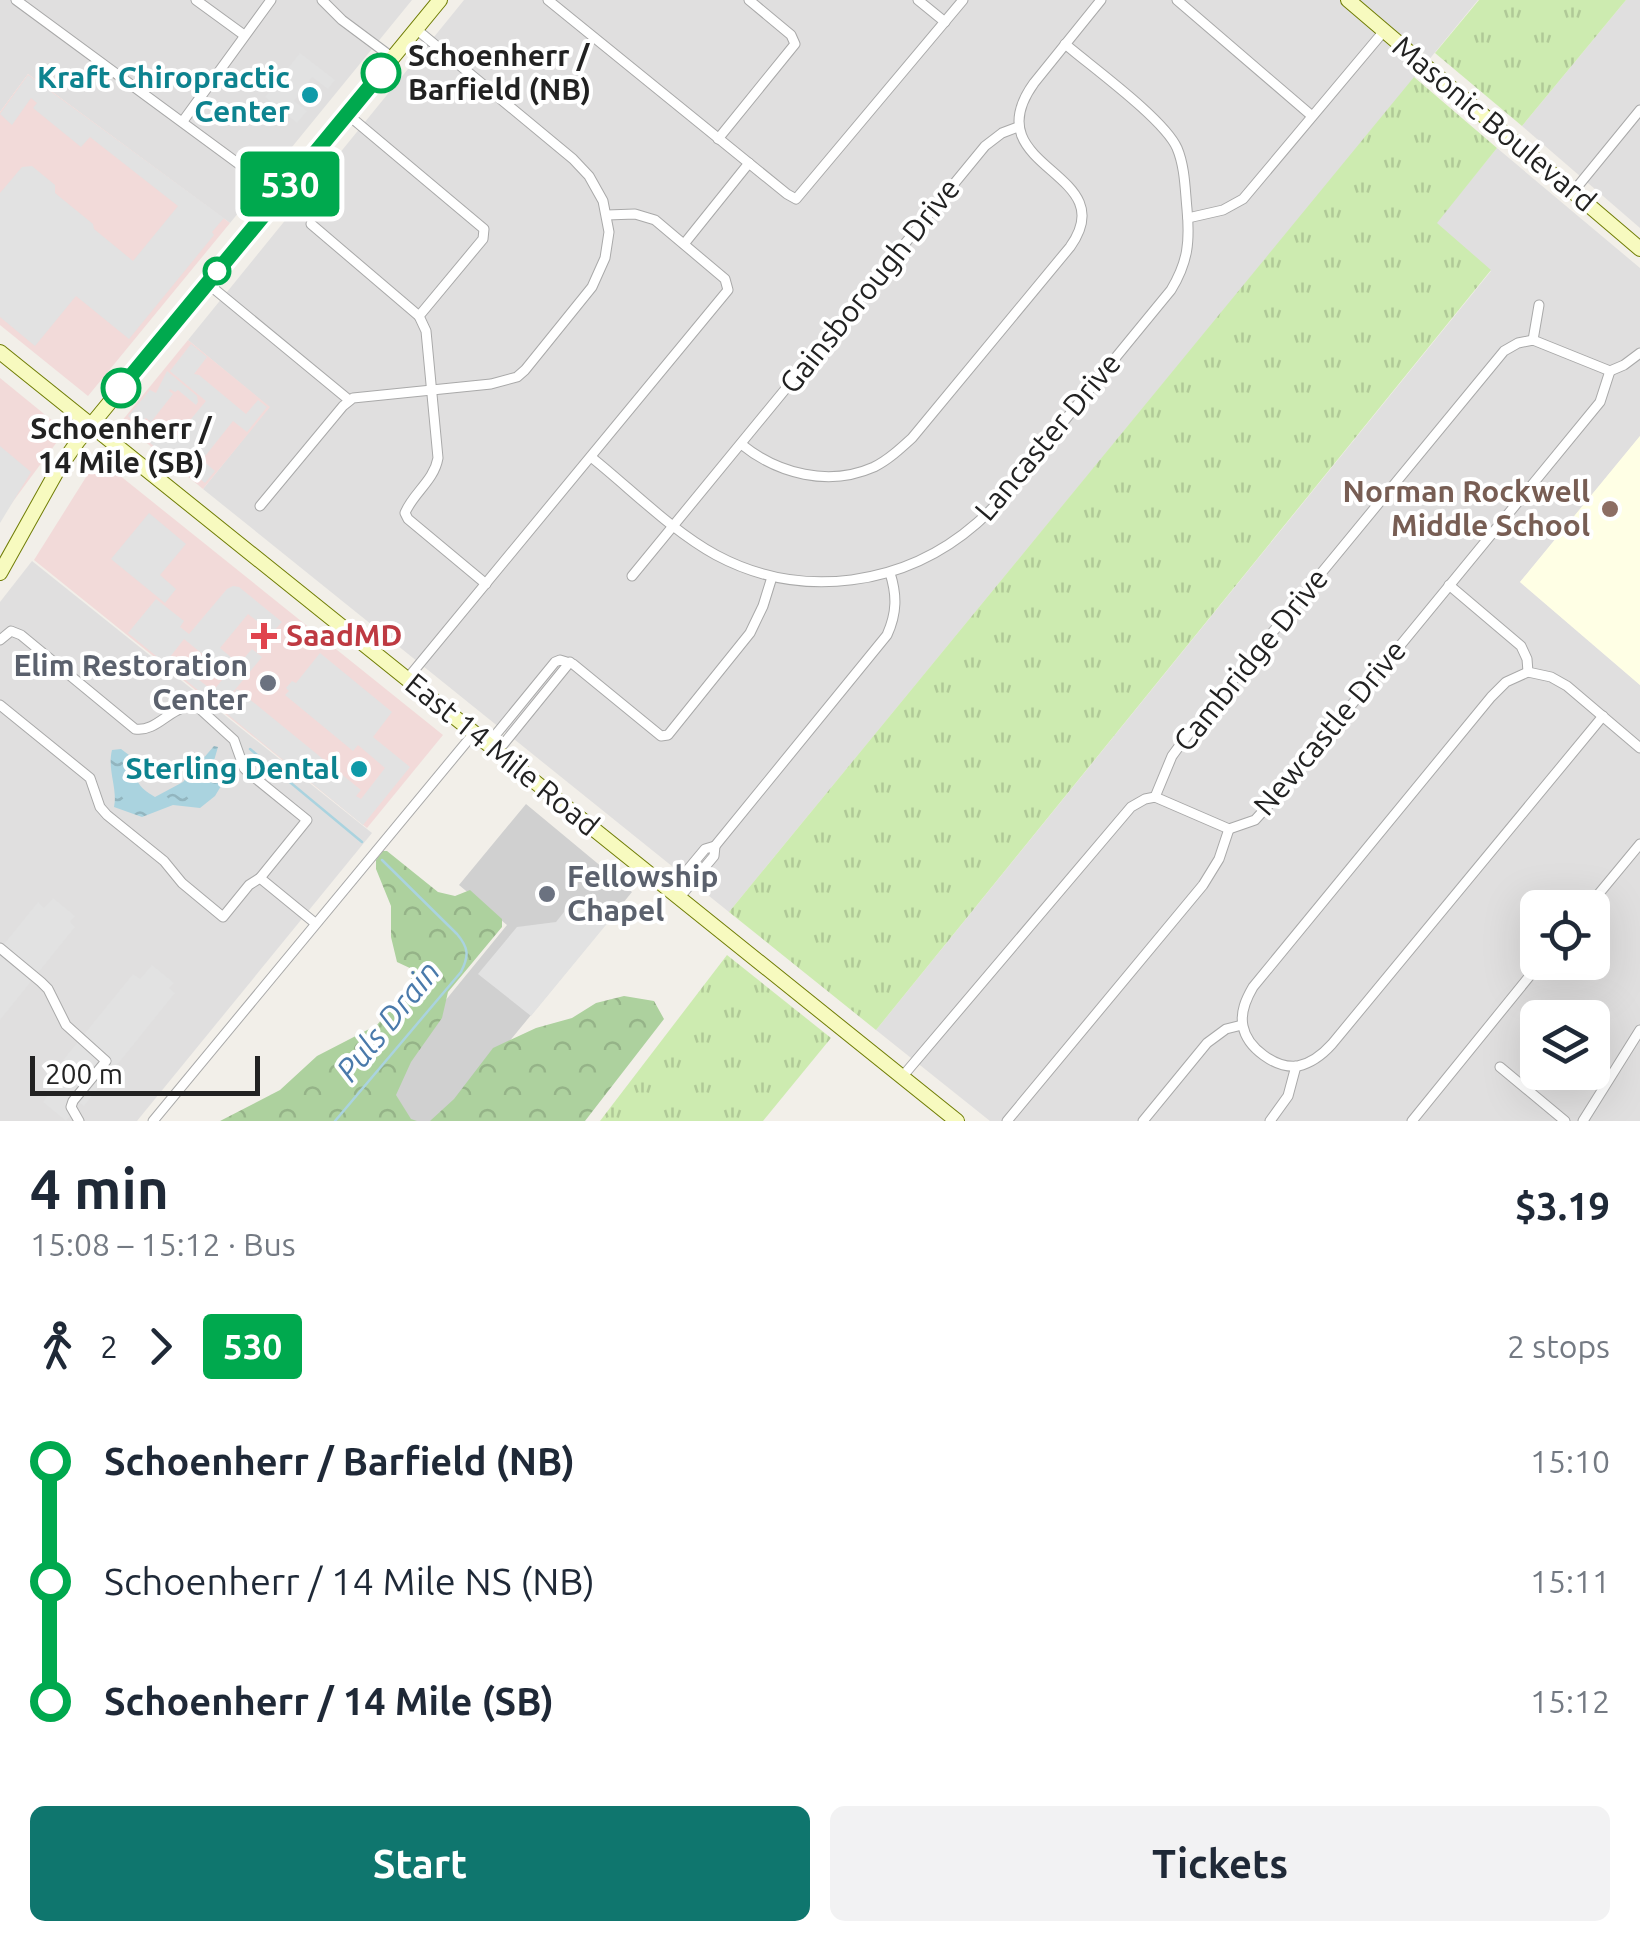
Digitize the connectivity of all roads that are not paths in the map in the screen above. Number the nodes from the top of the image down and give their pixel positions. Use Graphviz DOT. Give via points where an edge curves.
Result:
graph roads {
  1 [pos="16,0"];
  2 [pos="196,0"];
  3 [pos="271,0"];
  4 [pos="322,0"];
  5 [pos="440,0"];
  6 [pos="548,0"];
  7 [pos="749,0"];
  8 [pos="918,0"];
  9 [pos="963,0"];
  10 [pos="1100,0"];
  11 [pos="1177,0"];
  12 [pos="1348,0"];
  13 [pos="945,22"];
  14 [pos="416,30"];
  15 [pos="1384,30"];
  16 [pos="244,36"];
  17 [pos="1065,44"];
  18 [pos="393,58"];
  19 [pos="1640,110"];
  20 [pos="347,114"];
  21 [pos="1312,116"];
  22 [pos="183,121"];
  23 [pos="1018,127"];
  24 [pos="718,139"];
  25 [pos="749,164"];
  26 [pos="1573,192"];
  27 [pos="281,195"];
  28 [pos="606,216"];
  29 [pos="1188,218"];
  30 [pos="311,224"];
  31 [pos="684,244"];
  32 [pos="1640,249"];
  33 [pos="207,283"];
  34 [pos="1539,305"];
  35 [pos="420,316"];
  36 [pos="1533,340"];
  37 [pos="0,352"];
  38 [pos="1640,353"];
  39 [pos="1610,372"];
  40 [pos="432,390"];
  41 [pos="349,400"];
  42 [pos="90,425"];
  43 [pos="742,444"];
  44 [pos="591,457"];
  45 [pos="260,506"];
  46 [pos="674,525"];
  47 [pos="0,573"];
  48 [pos="890,573"];
  49 [pos="632,576"];
  50 [pos="772,576"];
  51 [pos="486,584"];
  52 [pos="1449,584"];
  53 [pos="0,640"];
  54 [pos="1528,672"];
  55 [pos="407,679"];
  56 [pos="0,705"];
  57 [pos="1603,716"];
  58 [pos="474,733"];
  59 [pos="492,748"];
  60 [pos="1640,748"];
  61 [pos="1155,797"];
  62 [pos="1229,829"];
  63 [pos="1640,844"];
  64 [pos="260,878"];
  65 [pos="1601,890"];
  66 [pos="674,894"];
  67 [pos="314,923"];
  68 [pos="0,948"];
  69 [pos="1526,980"];
  70 [pos="1242,1025"];
  71 [pos="1640,1030"];
  72 [pos="1296,1066"];
  73 [pos="1500,1067"];
  74 [pos="902,1077"];
  75 [pos="79,1121"];
  76 [pos="153,1121"];
  77 [pos="957,1121"];
  78 [pos="1007,1121"];
  79 [pos="1143,1121"];
  80 [pos="1270,1121"];
  81 [pos="1412,1121"];
  82 [pos="1565,1121"];
  83 [pos="1583,1121"];
  1 -- 22 [label="street"];
  2 -- 16 [label="street"];
  3 -- 16 [label="street"];
  4 -- 18 [label="street"];
  5 -- 14 [label="main road"];
  6 -- 24 [label="street"];
  7 -- 24 [label="street" via="795,41"];
  8 -- 13 [label="street"];
  9 -- 13 [label="street"];
  10 -- 17 [label="street"];
  11 -- 21 [label="street"];
  12 -- 15 [label="main road, Masonic Boulevard"];
  13 -- 25 [label="street" via="796,199"];
  14 -- 18 [label="main road"];
  14 -- 28 [label="street" via="581,166"];
  15 -- 21 [label="street"];
  15 -- 26 [label="main road, Masonic Boulevard"];
  16 -- 22 [label="street"];
  17 -- 23 [label="street" via="1026,94"];
  17 -- 29 [label="street, Lancaster Drive" via="1167,132 1180,155"];
  18 -- 20 [label="main road"];
  19 -- 26 [label="street"];
  20 -- 27 [label="main road"];
  20 -- 35 [label="street" via="485,232"];
  21 -- 29 [label="street" via="1242,199"];
  22 -- 27 [label="street"];
  23 -- 43 [label="street, Gainsborough Drive" via="985,146"];
  23 -- 43 [label="street" via="1034,155 1076,194 1082,226 912,438 872,468 826,477 772,465"];
  24 -- 25 [label="street"];
  25 -- 31 [label="street"];
  26 -- 32 [label="main road, Masonic Boulevard"];
  27 -- 33 [label="main road"];
  28 -- 31 [label="street" via="648,216"];
  28 -- 40 [label="street" via="608,246 597,280 525,370 504,382"];
  29 -- 48 [label="street, Lancaster Drive" via="1187,258 1171,290 998,501 960,537"];
  30 -- 35 [label="street"];
  31 -- 44 [label="street" via="725,279 726,294"];
  33 -- 41 [label="street"];
  33 -- 42 [label="main road"];
  34 -- 36 [label="street"];
  35 -- 40 [label="street"];
  36 -- 39 [label="street"];
  36 -- 61 [label="street, Cambridge Drive" via="1508,348 1466,396 1182,741"];
  37 -- 42 [label="main road, East 14 Mile Road"];
  38 -- 39 [label="street"];
  39 -- 52 [label="street, Newcastle Drive" via="1600,402"];
  40 -- 41 [label="street"];
  40 -- 51 [label="street" via="438,464 405,513"];
  41 -- 45 [label="street"];
  42 -- 47 [label="main road"];
  42 -- 55 [label="main road, East 14 Mile Road"];
  43 -- 46 [label="street, Gainsborough Drive"];
  44 -- 46 [label="street, Lancaster Drive"];
  44 -- 51 [label="street"];
  46 -- 49 [label="street, Gainsborough Drive"];
  46 -- 50 [label="street, Lancaster Drive" via="717,555"];
  48 -- 50 [label="street, Lancaster Drive" via="834,582"];
  48 -- 66 [label="street" via="896,602 887,634 715,846 714,856"];
  50 -- 59 [label="street" via="746,640 668,735 660,736 570,662"];
  51 -- 55 [label="street"];
  52 -- 54 [label="street" via="1521,646"];
  52 -- 62 [label="street, Newcastle Drive" via="1261,814"];
  53 -- 64 [label="street" via="11,631 21,635 135,728 145,730 193,706 234,740 248,773 307,820"];
  54 -- 57 [label="street" via="1559,681"];
  54 -- 70 [label="street" via="1491,697 1253,988"];
  55 -- 58 [label="main road, East 14 Mile Road"];
  56 -- 64 [label="street" via="90,778 107,815 223,917"];
  57 -- 60 [label="street"];
  57 -- 72 [label="street" via="1332,1044"];
  58 -- 59 [label="main road, East 14 Mile Road"];
  58 -- 67 [label="street"];
  59 -- 66 [label="main road, East 14 Mile Road"];
  61 -- 62 [label="street"];
  61 -- 74 [label="street" via="1131,807"];
  62 -- 78 [label="street, Newcastle Drive" via="1203,884"];
  63 -- 65 [label="street"];
  64 -- 67 [label="street"];
  66 -- 74 [label="main road, East 14 Mile Road"];
  67 -- 76 [label="street"];
  68 -- 75 [label="street" via="41,982 66,1025 106,1060 72,1101"];
  69 -- 81 [label="street"];
  70 -- 72 [label="street" via="1266,1056"];
  70 -- 79 [label="street" via="1207,1043"];
  71 -- 83 [label="street"];
  72 -- 80 [label="street" via="1288,1096"];
  73 -- 82 [label="street"];
  74 -- 77 [label="main road, East 14 Mile Road"];
}
